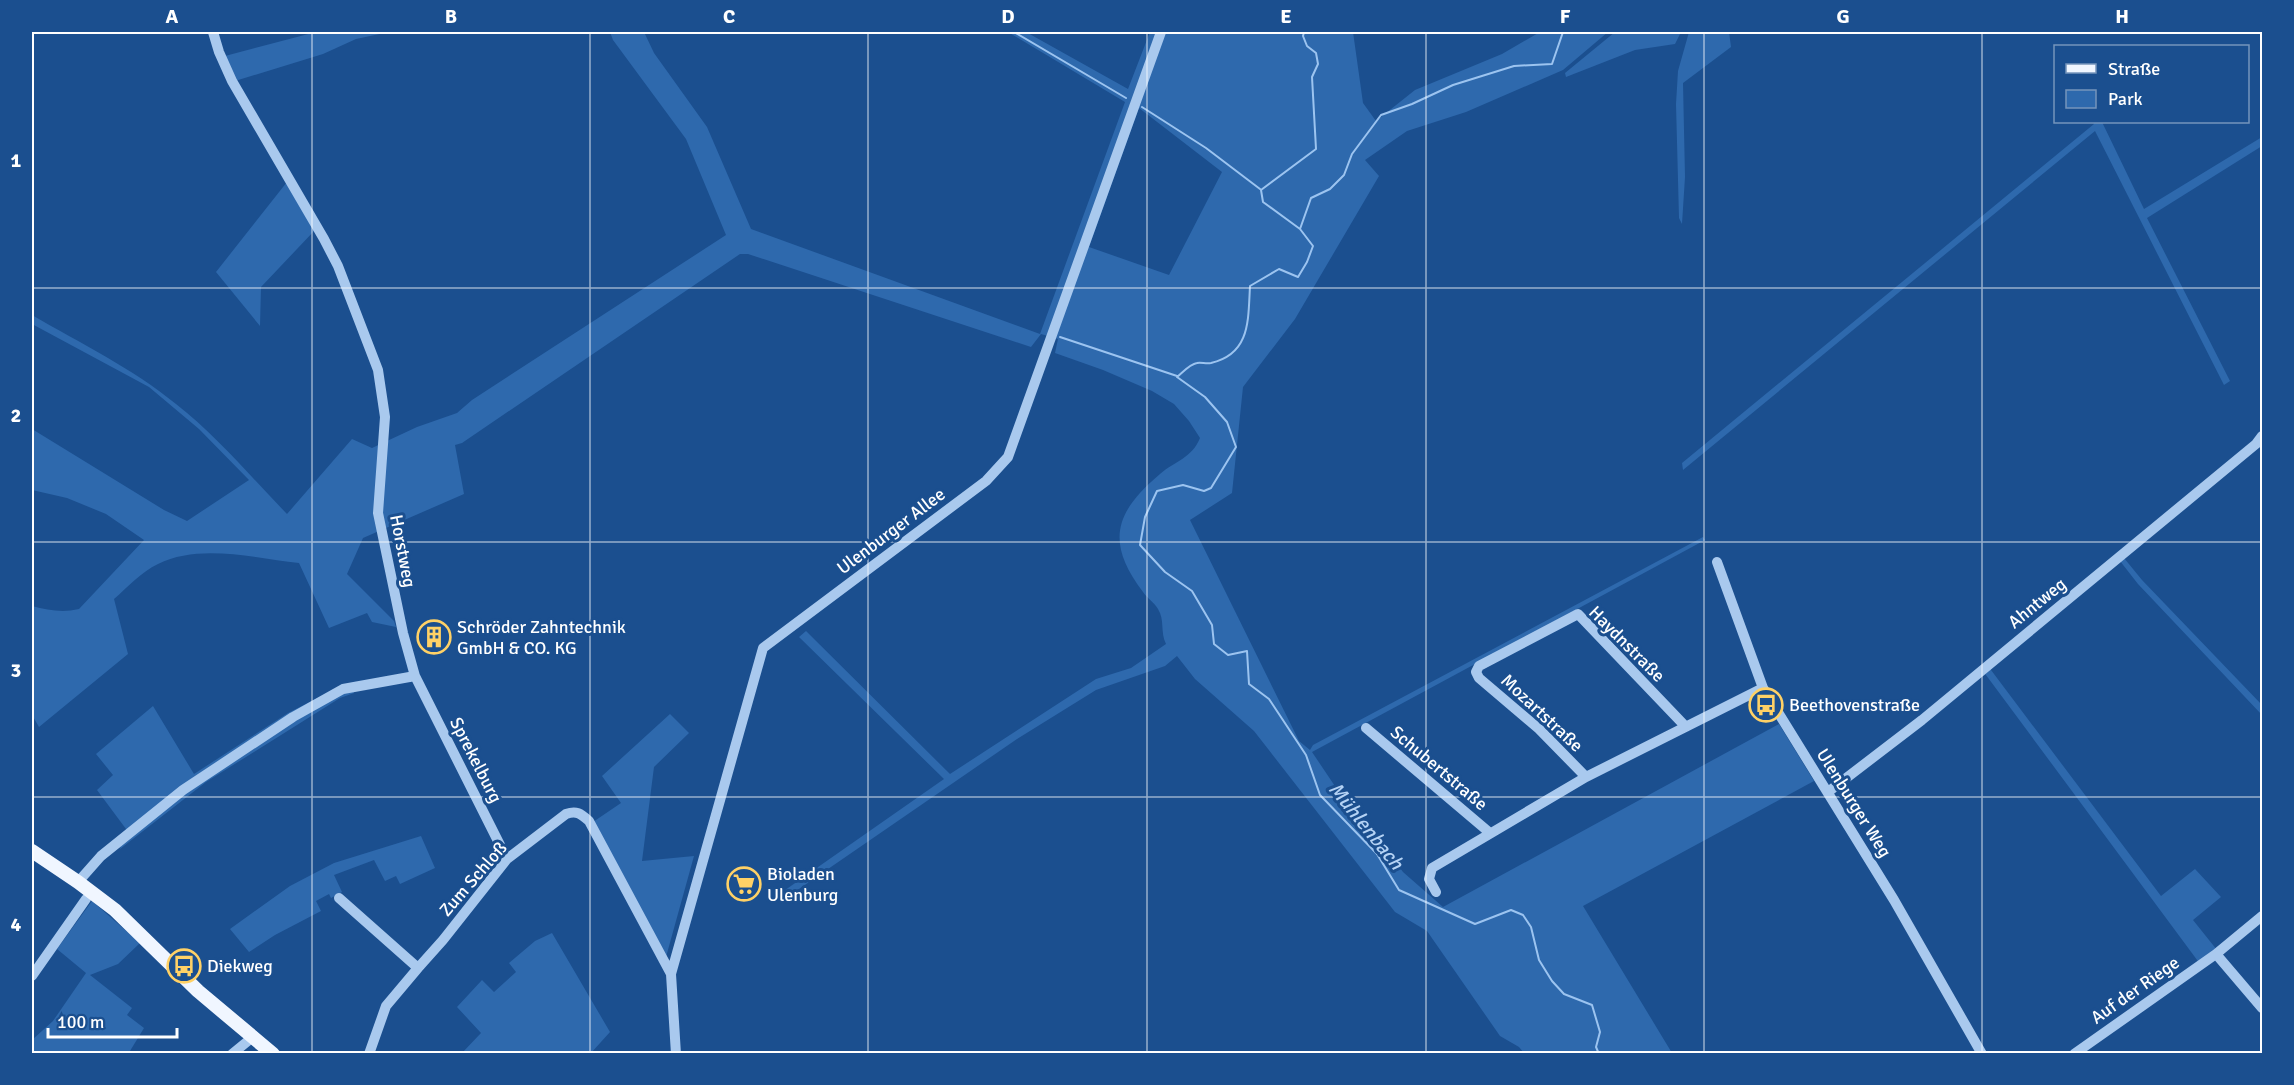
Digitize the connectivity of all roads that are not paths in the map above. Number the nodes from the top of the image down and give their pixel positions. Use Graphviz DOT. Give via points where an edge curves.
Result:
graph roads {
  1 [pos="213,32"];
  2 [pos="1161,32"];
  3 [pos="2260,444"];
  4 [pos="1716,562"];
  5 [pos="1476,672"];
  6 [pos="415,676"];
  7 [pos="1763,688"];
  8 [pos="1686,727"];
  9 [pos="1366,728"];
  10 [pos="1586,777"];
  11 [pos="1828,792"];
  12 [pos="1490,833"];
  13 [pos="32,851"];
  14 [pos="507,859"];
  15 [pos="78,882"];
  16 [pos="1436,892"];
  17 [pos="86,898"];
  18 [pos="339,898"];
  19 [pos="2262,916"];
  20 [pos="2216,954"];
  21 [pos="418,968"];
  22 [pos="671,974"];
  23 [pos="32,976"];
  24 [pos="2262,1008"];
  25 [pos="254,1036"];
  26 [pos="232,1053"];
  27 [pos="273,1053"];
  28 [pos="369,1053"];
  29 [pos="676,1053"];
  30 [pos="1982,1053"];
  31 [pos="2074,1053"];
  1 -- 6 [label="street, Horstweg" via="232,81 338,266 378,370 385,417 378,513"];
  2 -- 22 [label="street, Ulenburger Allee" via="1008,457 986,481 763,648"];
  3 -- 11 [label="street, Ahntweg"];
  4 -- 7 [label="street, Ulenburger Weg"];
  5 -- 8 [label="street, Haydnstraße" via="1479,666 1578,614"];
  5 -- 10 [label="street, Mozartstraße"];
  6 -- 14 [label="street, Sprekelburg"];
  6 -- 15 [label="street" via="344,689 293,717 183,790 101,856"];
  7 -- 8 [label="street"];
  7 -- 11 [label="street, Ulenburger Weg"];
  8 -- 10 [label="street"];
  9 -- 12 [label="street, Schubertstraße"];
  10 -- 12 [label="street"];
  11 -- 30 [label="street, Ulenburger Weg"];
  12 -- 16 [label="street" via="1432,868 1429,879"];
  13 -- 15 [label="main road"];
  14 -- 21 [label="street, Zum Schloß"];
  14 -- 22 [label="street, Zum Schloß" via="566,814 580,813 589,821"];
  15 -- 25 [label="main road" via="115,910 198,991"];
  17 -- 23 [label="street"];
  18 -- 21 [label="street"];
  19 -- 20 [label="street, Auf der Riege"];
  20 -- 24 [label="street"];
  20 -- 31 [label="street, Auf der Riege"];
  21 -- 28 [label="street, Zum Schloß" via="386,1006"];
  22 -- 29 [label="street, Ulenburger Allee"];
  25 -- 26 [label="street"];
  25 -- 27 [label="main road"];
}
